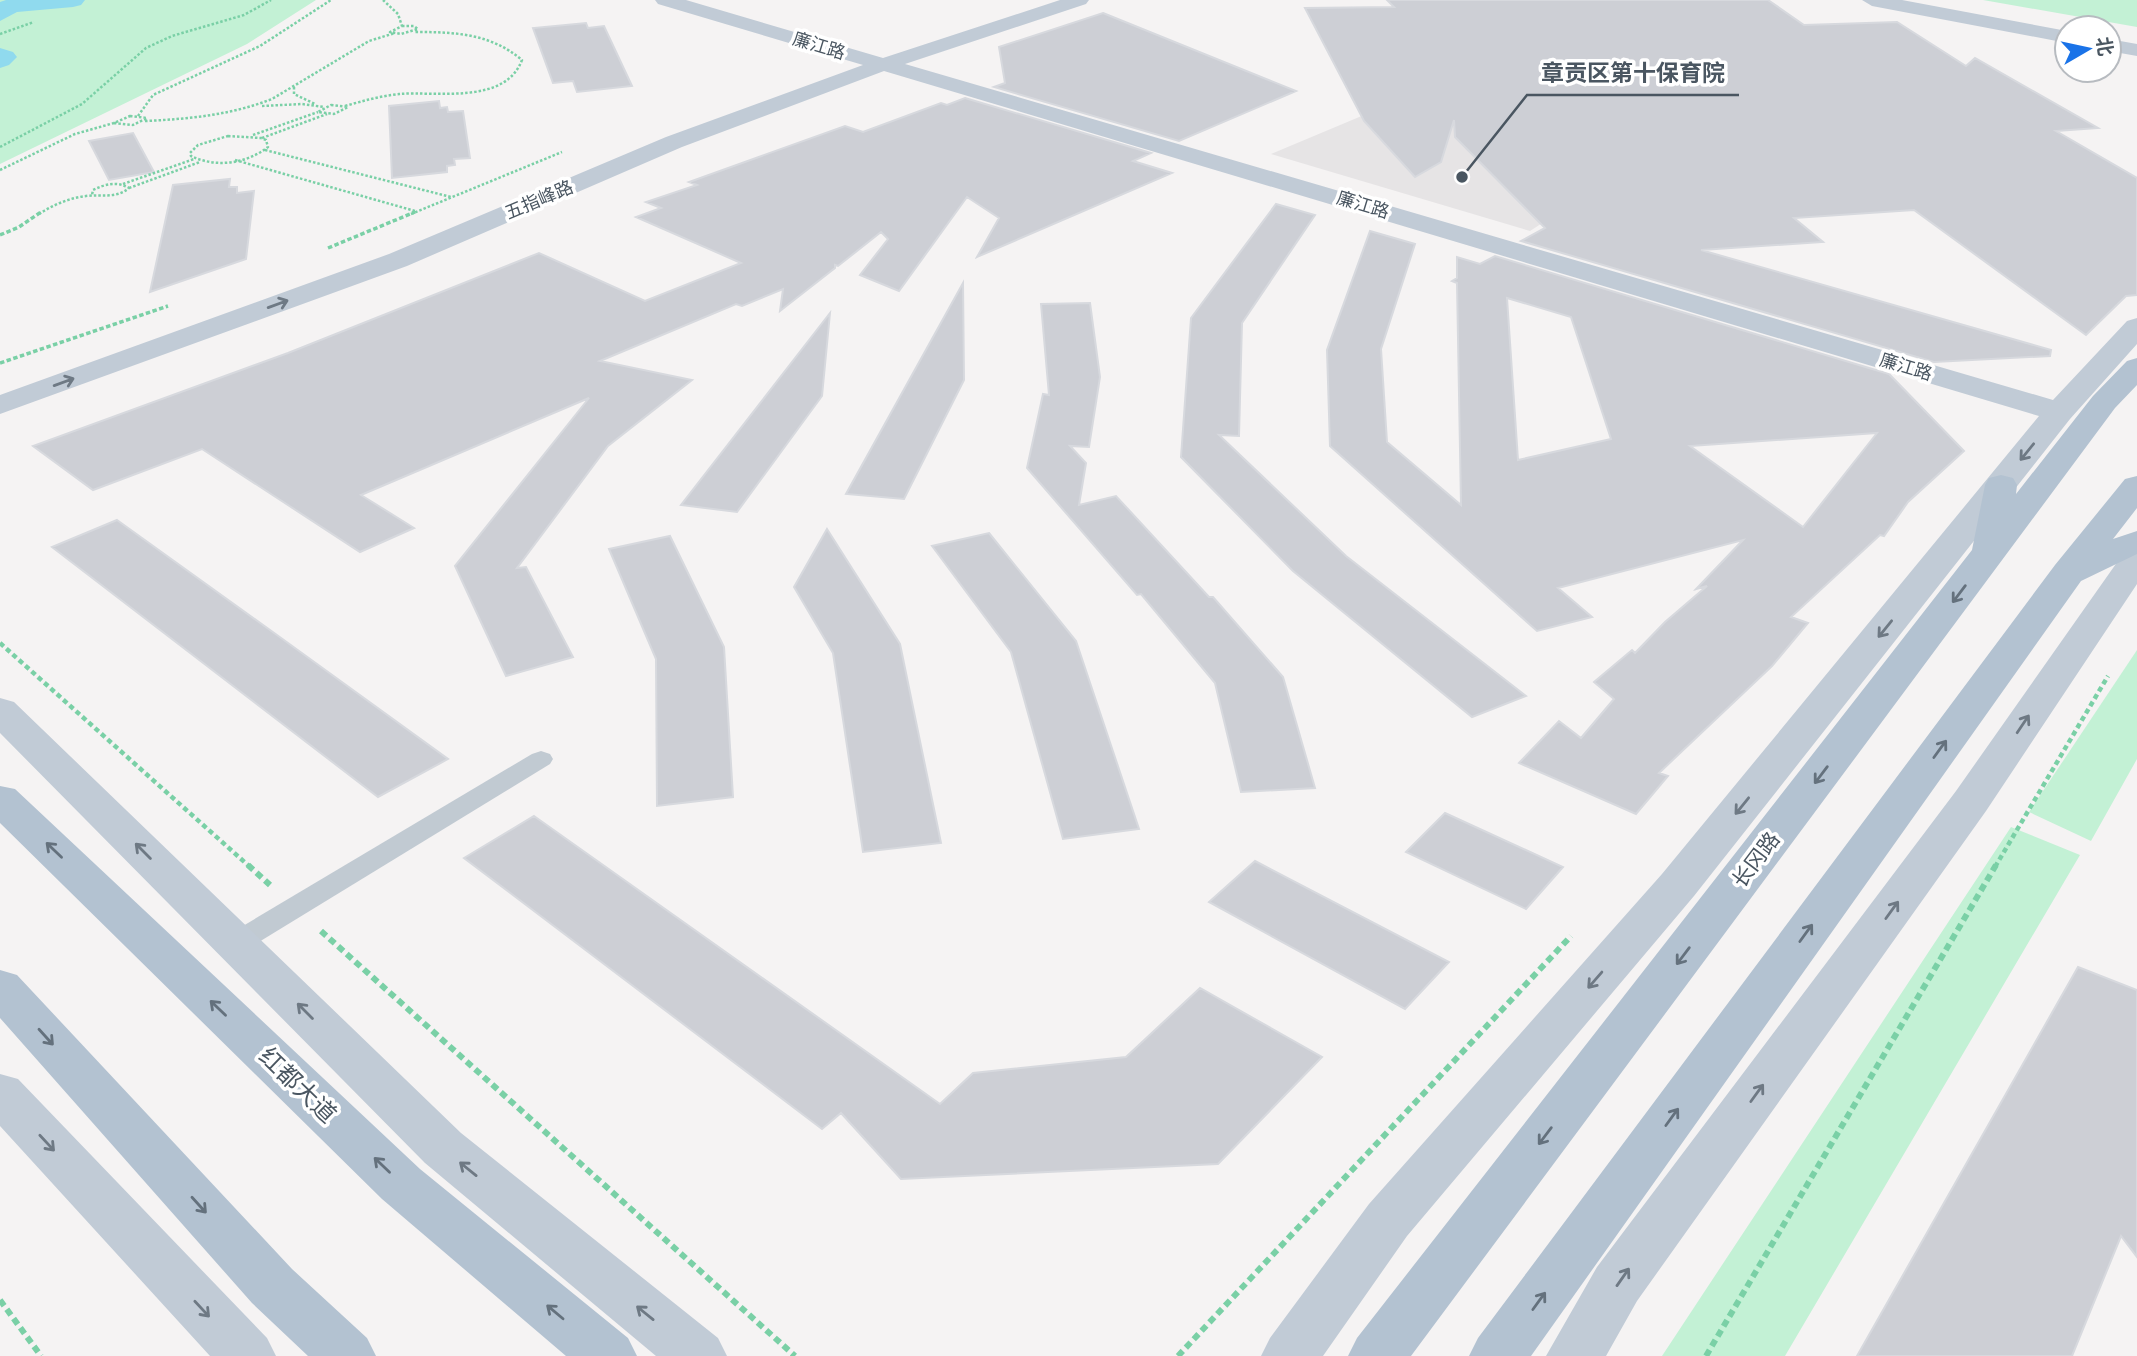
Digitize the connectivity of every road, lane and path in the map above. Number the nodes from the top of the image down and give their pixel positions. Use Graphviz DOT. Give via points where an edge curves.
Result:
graph roads {
  1 [pos="271,0"];
  2 [pos="331,0"];
  3 [pos="383,0"];
  4 [pos="666,0"];
  5 [pos="1032,0"];
  6 [pos="1079,0"];
  7 [pos="1872,0"];
  8 [pos="1927,0"];
  9 [pos="34,22"];
  10 [pos="2053,23"];
  11 [pos="402,26"];
  12 [pos="414,32"];
  13 [pos="395,33"];
  14 [pos="0,34"];
  15 [pos="2053,34"];
  16 [pos="856,57"];
  17 [pos="882,65"];
  18 [pos="294,87"];
  19 [pos="256,106"];
  20 [pos="345,106"];
  21 [pos="324,107"];
  22 [pos="318,111"];
  23 [pos="327,114"];
  24 [pos="138,116"];
  25 [pos="145,121"];
  26 [pos="114,123"];
  27 [pos="250,136"];
  28 [pos="261,138"];
  29 [pos="0,147"];
  30 [pos="569,149"];
  31 [pos="265,150"];
  32 [pos="195,159"];
  33 [pos="236,160"];
  34 [pos="202,161"];
  35 [pos="0,170"];
  36 [pos="122,184"];
  37 [pos="129,188"];
  38 [pos="92,195"];
  39 [pos="452,197"];
  40 [pos="416,211"];
  41 [pos="0,235"];
  42 [pos="318,252"];
  43 [pos="176,303"];
  44 [pos="2137,327"];
  45 [pos="0,363"];
  46 [pos="2137,367"];
  47 [pos="0,384"];
  48 [pos="0,405"];
  49 [pos="2059,412"];
  50 [pos="2001,485"];
  51 [pos="2137,486"];
  52 [pos="2137,541"];
  53 [pos="1987,558"];
  54 [pos="2137,558"];
  55 [pos="2068,573"];
  56 [pos="0,643"];
  57 [pos="2109,674"];
  58 [pos="0,710"];
  59 [pos="541,759"];
  60 [pos="0,799"];
  61 [pos="295,906"];
  62 [pos="1572,935"];
  63 [pos="236,943"];
  64 [pos="0,986"];
  65 [pos="0,1093"];
  66 [pos="0,1300"];
  67 [pos="1376,1353"];
  68 [pos="41,1356"];
  69 [pos="247,1356"];
  70 [pos="347,1356"];
  71 [pos="608,1356"];
  72 [pos="698,1356"];
  73 [pos="795,1356"];
  74 [pos="1178,1356"];
  75 [pos="1290,1356"];
  76 [pos="1499,1356"];
  77 [pos="1574,1356"];
  78 [pos="1706,1356"];
  1 -- 29 [label="path" via="244,15 146,48 82,104"];
  2 -- 24 [label="path" via="260,46 153,96"];
  3 -- 11 [label="path" via="398,14"];
  4 -- 16 [label="street, 廉江路"];
  5 -- 16 [label="street, 五指峰路"];
  6 -- 17 [label="street, 五指峰路"];
  7 -- 15 [label="street"];
  8 -- 10 [label="street"];
  9 -- 14 [label="path"];
  11 -- 12 [label="path" via="418,28"];
  11 -- 13 [label="path" via="391,30"];
  12 -- 13 [label="path"];
  12 -- 20 [label="path" via="489,38 516,54 522,68 516,77 485,89 384,96"];
  13 -- 18 [label="path" via="369,41"];
  16 -- 17 [label="street, 廉江路"];
  16 -- 47 [label="street, 五指峰路" via="642,137 370,251"];
  48 -- 17 [label="street, 五指峰路, one-way" via="398,260 674,142"];
  17 -- 49 [label="street, 廉江路"];
  18 -- 19 [label="path"];
  18 -- 21 [label="path" via="294,94"];
  19 -- 21 [label="path"];
  19 -- 25 [label="path" via="203,118"];
  20 -- 21 [label="path"];
  20 -- 23 [label="path" via="342,112"];
  21 -- 22 [label="path"];
  22 -- 23 [label="path"];
  22 -- 27 [label="path"];
  23 -- 28 [label="path"];
  24 -- 25 [label="path" via="147,118"];
  24 -- 26 [label="path"];
  25 -- 26 [label="path"];
  26 -- 35 [label="path" via="75,134"];
  27 -- 28 [label="path"];
  27 -- 32 [label="path" via="228,136 198,145 190,153"];
  28 -- 31 [label="path" via="268,143"];
  30 -- 39 [label="path"];
  31 -- 33 [label="path"];
  31 -- 39 [label="path"];
  32 -- 34 [label="path"];
  32 -- 36 [label="path"];
  33 -- 34 [label="path"];
  33 -- 40 [label="path"];
  34 -- 37 [label="path"];
  36 -- 37 [label="path"];
  36 -- 38 [label="path" via="98,187"];
  37 -- 38 [label="path" via="114,196"];
  38 -- 41 [label="path" via="46,208 25,226"];
  39 -- 40 [label="path"];
  40 -- 42 [label="path"];
  43 -- 45 [label="path"];
  44 -- 49 [label="street"];
  46 -- 53 [label="main road, 长冈路" via="2104,402"];
  49 -- 50 [label="street, one-way"];
  50 -- 53 [label="main road"];
  50 -- 75 [label="street, one-way" via="1678,885 1388,1220"];
  51 -- 55 [label="main road"];
  52 -- 55 [label="main road"];
  53 -- 67 [label="main road, 长冈路, one-way"];
  77 -- 54 [label="street, one-way" via="1617,1284 1971,801"];
  76 -- 55 [label="main road, one-way"];
  56 -- 61 [label="path"];
  57 -- 78 [label="path"];
  63 -- 58 [label="street, one-way"];
  59 -- 61 [label="lane"];
  71 -- 60 [label="main road, 红都大道, one-way" via="401,1184"];
  61 -- 63 [label="lane"];
  61 -- 73 [label="path"];
  62 -- 74 [label="path"];
  72 -- 63 [label="street, one-way" via="443,1148"];
  64 -- 70 [label="main road, one-way" via="272,1286"];
  65 -- 69 [label="street, one-way"];
  66 -- 68 [label="path"];
}
